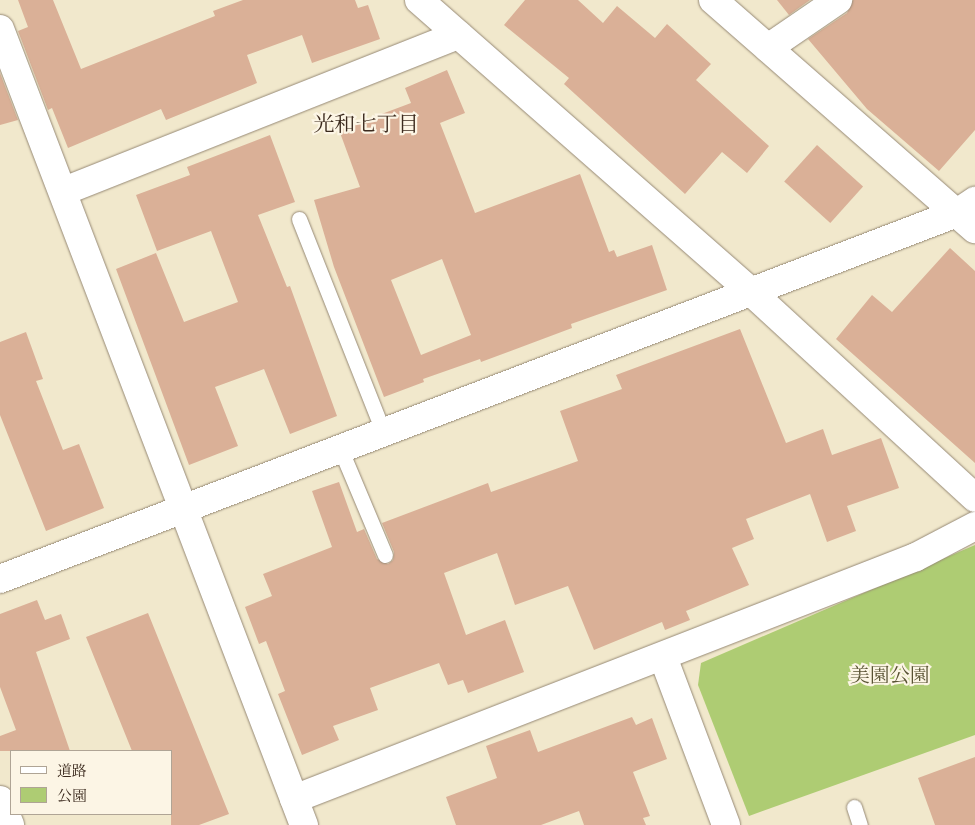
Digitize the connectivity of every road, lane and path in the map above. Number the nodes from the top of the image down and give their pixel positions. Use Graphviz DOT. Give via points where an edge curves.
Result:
graph roads {
  1 [pos="419,0"];
  2 [pos="713,0"];
  3 [pos="838,0"];
  4 [pos="0,29"];
  5 [pos="458,35"];
  6 [pos="768,48"];
  7 [pos="64,191"];
  8 [pos="969,214"];
  9 [pos="299,219"];
  10 [pos="749,290"];
  11 [pos="384,431"];
  12 [pos="340,448"];
  13 [pos="975,498"];
  14 [pos="183,508"];
  15 [pos="975,526"];
  16 [pos="385,555"];
  17 [pos="0,579"];
  18 [pos="662,657"];
  19 [pos="294,799"];
  20 [pos="0,800"];
  21 [pos="854,807"];
  22 [pos="10,825"];
  23 [pos="304,825"];
  24 [pos="726,825"];
  25 [pos="860,825"];
  1 -- 5 [label="street"];
  2 -- 6 [label="street"];
  3 -- 6 [label="street"];
  4 -- 7 [label="street"];
  5 -- 7 [label="street"];
  5 -- 10 [label="street"];
  6 -- 8 [label="street"];
  7 -- 14 [label="street"];
  8 -- 10 [label="street"];
  9 -- 11 [label="lane"];
  10 -- 11 [label="street"];
  10 -- 13 [label="street"];
  11 -- 12 [label="street"];
  12 -- 14 [label="street"];
  12 -- 16 [label="lane"];
  14 -- 17 [label="street"];
  14 -- 19 [label="street"];
  15 -- 18 [label="street" via="916,557"];
  18 -- 19 [label="street"];
  18 -- 24 [label="street"];
  19 -- 23 [label="street"];
  20 -- 22 [label="street"];
  21 -- 25 [label="lane"];
}
